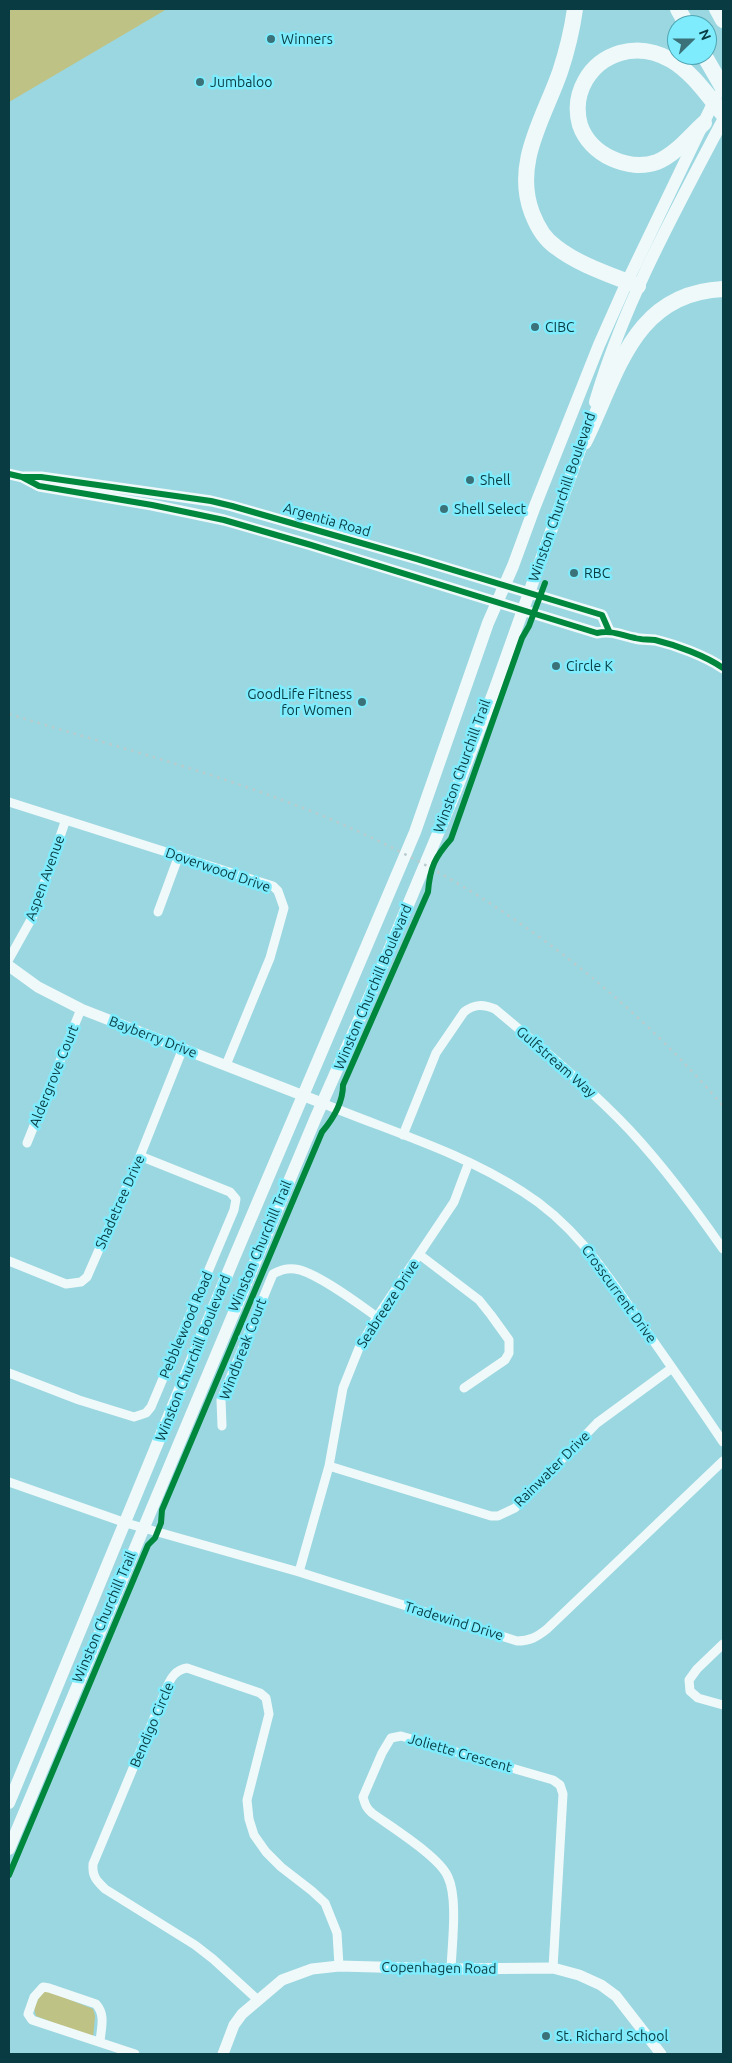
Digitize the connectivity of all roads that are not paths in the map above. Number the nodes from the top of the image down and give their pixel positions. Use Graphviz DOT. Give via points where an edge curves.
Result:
graph roads {
  1 [pos="575,9"];
  2 [pos="717,9"];
  3 [pos="723,20"];
  4 [pos="710,65"];
  5 [pos="723,84"];
  6 [pos="723,88"];
  7 [pos="723,114"];
  8 [pos="723,120"];
  9 [pos="704,123"];
  10 [pos="632,284"];
  11 [pos="723,289"];
  12 [pos="584,442"];
  13 [pos="9,474"];
  14 [pos="22,477"];
  15 [pos="505,585"];
  16 [pos="529,593"];
  17 [pos="497,603"];
  18 [pos="523,610"];
  19 [pos="609,631"];
  20 [pos="723,668"];
  21 [pos="9,802"];
  22 [pos="65,822"];
  23 [pos="179,856"];
  24 [pos="158,912"];
  25 [pos="9,959"];
  26 [pos="9,966"];
  27 [pos="81,1009"];
  28 [pos="183,1048"];
  29 [pos="226,1065"];
  30 [pos="303,1095"];
  31 [pos="322,1103"];
  32 [pos="403,1135"];
  33 [pos="27,1143"];
  34 [pos="140,1156"];
  35 [pos="469,1162"];
  36 [pos="723,1248"];
  37 [pos="420,1255"];
  38 [pos="9,1262"];
  39 [pos="377,1317"];
  40 [pos="672,1368"];
  41 [pos="9,1373"];
  42 [pos="464,1388"];
  43 [pos="222,1426"];
  44 [pos="723,1442"];
  45 [pos="723,1461"];
  46 [pos="329,1466"];
  47 [pos="9,1482"];
  48 [pos="126,1523"];
  49 [pos="144,1528"];
  50 [pos="299,1572"];
  51 [pos="723,1644"];
  52 [pos="723,1705"];
  53 [pos="9,1803"];
  54 [pos="9,1849"];
  55 [pos="339,1966"];
  56 [pos="451,1968"];
  57 [pos="554,1968"];
  58 [pos="258,2000"];
  59 [pos="100,2042"];
  60 [pos="135,2054"];
  61 [pos="223,2054"];
  62 [pos="661,2054"];
  1 -- 10 [label="highway" via="560,71 527,159 526,191 535,220 554,246 581,262"];
  2 -- 3 [label="highway"];
  4 -- 6 [label="highway"];
  5 -- 9 [label="main road, Winston Churchill Boulevard"];
  7 -- 9 [label="highway" via="683,69 672,60 649,51 625,51 604,59 590,72 579,98 580,125 585,134 599,150 623,164 636,166 659,161"];
  8 -- 10 [label="main road, Winston Churchill Boulevard"];
  9 -- 10 [label="main road, Winston Churchill Boulevard"];
  10 -- 12 [label="main road, Winston Churchill Boulevard"];
  10 -- 15 [label="main road, Winston Churchill Boulevard" via="565,428"];
  11 -- 12 [label="highway" via="680,299 646,323 624,354"];
  12 -- 16 [label="main road, Winston Churchill Boulevard"];
  13 -- 14 [label="street, Argentia Road"];
  14 -- 15 [label="street, Argentia Road" via="218,503"];
  14 -- 17 [label="street, Argentia Road" via="39,486 236,523"];
  15 -- 16 [label="street, Argentia Road"];
  15 -- 17 [label="main road, Winston Churchill Boulevard"];
  16 -- 18 [label="main road, Winston Churchill Boulevard"];
  16 -- 19 [label="street, Argentia Road" via="602,615"];
  17 -- 18 [label="street, Argentia Road"];
  17 -- 30 [label="main road, Winston Churchill Boulevard" via="415,832"];
  18 -- 19 [label="street, Argentia Road" via="597,633"];
  18 -- 31 [label="main road, Winston Churchill Boulevard" via="455,793"];
  19 -- 20 [label="street, Argentia Road" via="654,640"];
  21 -- 22 [label="street, Doverwood Drive"];
  22 -- 23 [label="street, Doverwood Drive"];
  22 -- 25 [label="street, Aspen Avenue" via="33,916"];
  23 -- 24 [label="street"];
  23 -- 29 [label="street, Doverwood Drive" via="273,886 282,899 284,908 270,958"];
  26 -- 27 [label="street, Bayberry Drive" via="38,987"];
  27 -- 28 [label="street, Bayberry Drive"];
  27 -- 33 [label="street, Aldergrove Court"];
  28 -- 29 [label="street, Bayberry Drive"];
  28 -- 34 [label="street, Shadetree Drive"];
  29 -- 30 [label="street, Bayberry Drive"];
  30 -- 31 [label="street, Bayberry Drive"];
  30 -- 48 [label="main road, Winston Churchill Boulevard"];
  31 -- 32 [label="street, Crosscurrent Drive"];
  31 -- 49 [label="main road, Winston Churchill Boulevard"];
  32 -- 35 [label="street, Crosscurrent Drive"];
  32 -- 36 [label="street, Gulfstream Way" via="436,1053 464,1012 470,1007 485,1005 567,1069 619,1119 669,1176"];
  34 -- 38 [label="street, Shadetree Drive" via="87,1277 81,1282 66,1284"];
  34 -- 41 [label="street, Pebblewood Road" via="230,1192 236,1199 151,1407 146,1413 134,1417"];
  35 -- 37 [label="street, Seabreeze Drive" via="454,1202"];
  35 -- 40 [label="street, Crosscurrent Drive" via="525,1192 571,1231 600,1264"];
  37 -- 39 [label="street, Seabreeze Drive"];
  37 -- 42 [label="street" via="479,1300 509,1340 509,1353 505,1360"];
  39 -- 43 [label="street, Windbreak Court" via="333,1286 298,1269 283,1269 273,1274 222,1400"];
  39 -- 46 [label="street, Seabreeze Drive" via="359,1348 343,1388"];
  40 -- 44 [label="street, Crosscurrent Drive"];
  40 -- 46 [label="street, Rainwater Drive" via="597,1423 515,1508 498,1516"];
  45 -- 50 [label="street, Tradewind Drive" via="547,1629 528,1641 517,1641"];
  46 -- 50 [label="street, Seabreeze Drive"];
  47 -- 48 [label="street, Tradewind Drive"];
  48 -- 49 [label="street, Tradewind Drive"];
  48 -- 53 [label="main road, Winston Churchill Boulevard"];
  49 -- 50 [label="street, Tradewind Drive"];
  49 -- 54 [label="main road, Winston Churchill Boulevard"];
  51 -- 52 [label="street" via="697,1669 690,1680 690,1691 698,1698"];
  55 -- 56 [label="street, Copenhagen Road"];
  55 -- 58 [label="street, Copenhagen Road" via="312,1968 293,1974"];
  55 -- 58 [label="street, Bendigo Circle" via="337,1933 325,1903 266,1852 254,1835 249,1819 247,1800 269,1714 266,1698 260,1693 187,1668 179,1670 167,1687 92,1872 105,1889 195,1945"];
  56 -- 57 [label="street, Copenhagen Road"];
  56 -- 57 [label="street, Joliette Crescent" via="453,1898 449,1877 444,1869 372,1813 364,1803 363,1797 391,1738 401,1736 553,1780 560,1786 563,1794"];
  57 -- 62 [label="street, Copenhagen Road" via="586,1977 616,1996"];
  58 -- 61 [label="street, Copenhagen Road" via="234,2025"];
  59 -- 59 [label="street" via="102,2017 96,2004 43,1986 38,1991 28,2014 32,2020"];
  59 -- 60 [label="street"];
}
